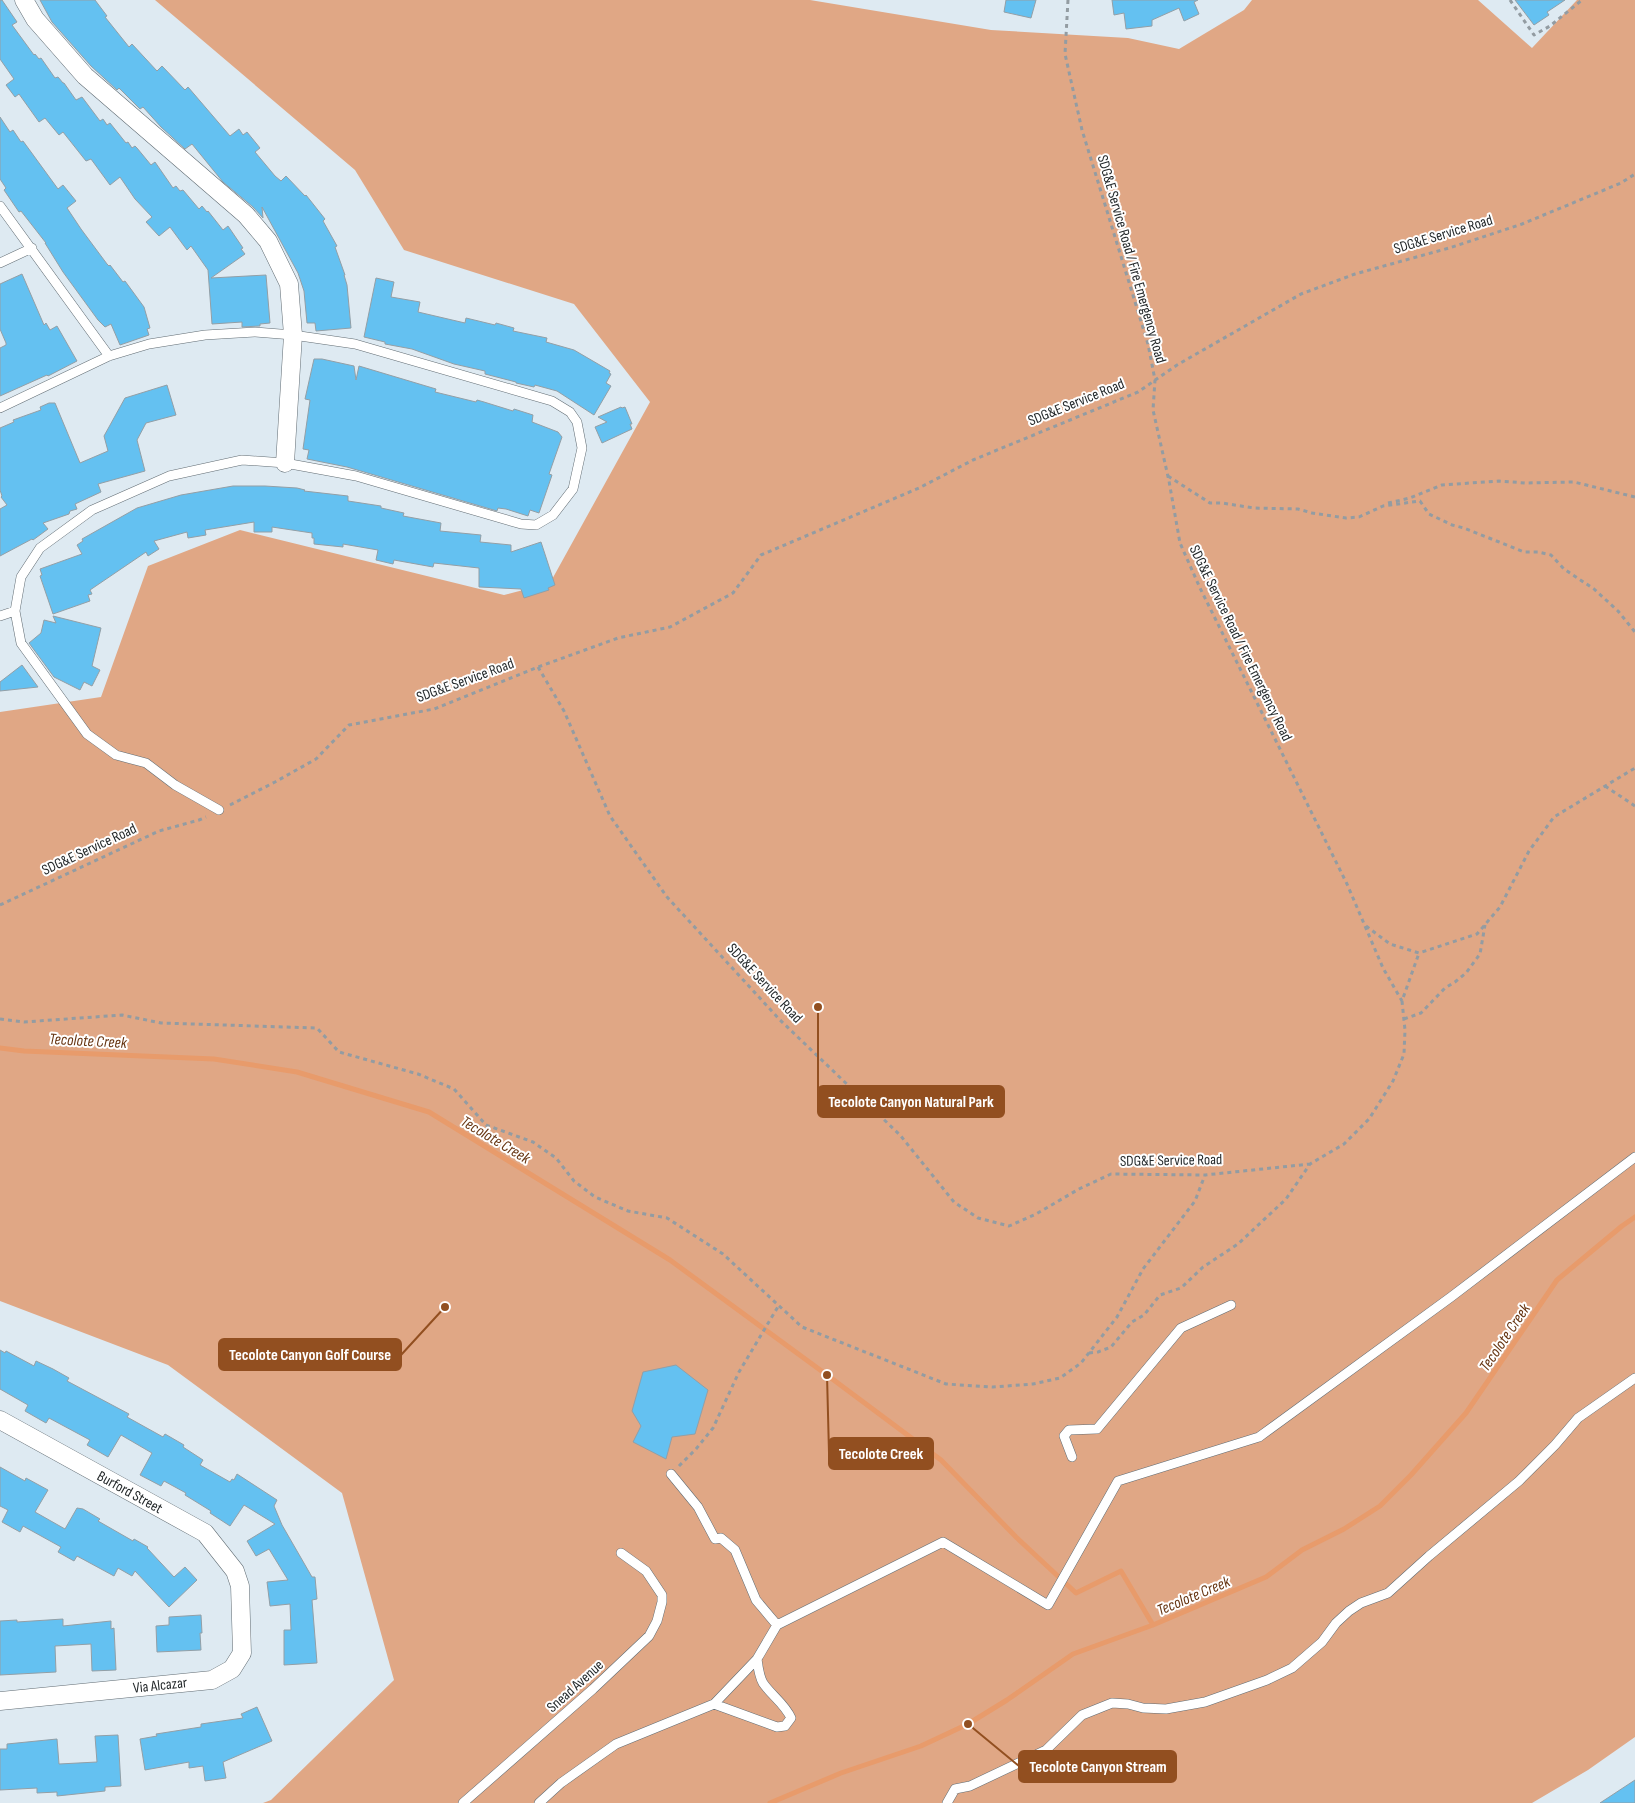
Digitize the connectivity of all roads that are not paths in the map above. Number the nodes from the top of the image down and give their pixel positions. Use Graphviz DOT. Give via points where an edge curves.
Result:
graph roads {
  1 [pos="24,0"];
  2 [pos="0,206"];
  3 [pos="32,248"];
  4 [pos="0,263"];
  5 [pos="293,335"];
  6 [pos="110,356"];
  7 [pos="0,408"];
  8 [pos="285,463"];
  9 [pos="15,611"];
  10 [pos="0,616"];
  11 [pos="219,810"];
  12 [pos="1635,1157"];
  13 [pos="1231,1305"];
  14 [pos="1635,1378"];
  15 [pos="0,1420"];
  16 [pos="1072,1457"];
  17 [pos="671,1474"];
  18 [pos="621,1553"];
  19 [pos="240,1586"];
  20 [pos="777,1625"];
  21 [pos="757,1659"];
  22 [pos="0,1700"];
  23 [pos="714,1704"];
  24 [pos="464,1803"];
  25 [pos="539,1803"];
  26 [pos="947,1803"];
  1 -- 5 [label="street" via="35,19 85,76 246,215 268,241 288,284"];
  2 -- 3 [label="lane"];
  3 -- 4 [label="lane"];
  3 -- 6 [label="lane"];
  5 -- 6 [label="lane" via="255,332 205,335 149,344"];
  5 -- 8 [label="street"];
  5 -- 8 [label="lane" via="355,344 552,401 570,412 577,422 582,448 573,488 553,515 536,524 521,524 356,476"];
  6 -- 7 [label="lane"];
  8 -- 9 [label="lane" via="242,460 169,476 92,510 40,548 21,577"];
  9 -- 10 [label="lane"];
  9 -- 11 [label="lane" via="22,643 87,734 116,755 146,763 175,785"];
  12 -- 20 [label="lane" via="1451,1297 1258,1437 1118,1481 1048,1605 943,1542"];
  13 -- 16 [label="lane" via="1181,1328 1097,1429 1069,1430 1064,1436"];
  14 -- 26 [label="lane" via="1578,1418 1519,1481 1388,1593 1349,1611 1322,1642 1292,1668 1205,1702 1166,1709 1112,1703 1082,1715 1046,1750 970,1786 955,1789"];
  15 -- 19 [label="street, Burford Street" via="205,1533 235,1571"];
  17 -- 20 [label="lane" via="698,1507 715,1539 721,1538 735,1550 756,1600"];
  18 -- 24 [label="lane, Snead Avenue" via="646,1571 662,1595 657,1621 649,1636"];
  19 -- 22 [label="street, Via Alcazar" via="242,1653 232,1669 212,1680"];
  20 -- 21 [label="lane"];
  21 -- 23 [label="lane"];
  21 -- 23 [label="lane" via="763,1683 789,1714 788,1723 782,1728 777,1727"];
  23 -- 25 [label="lane" via="616,1744 561,1782"];
}
